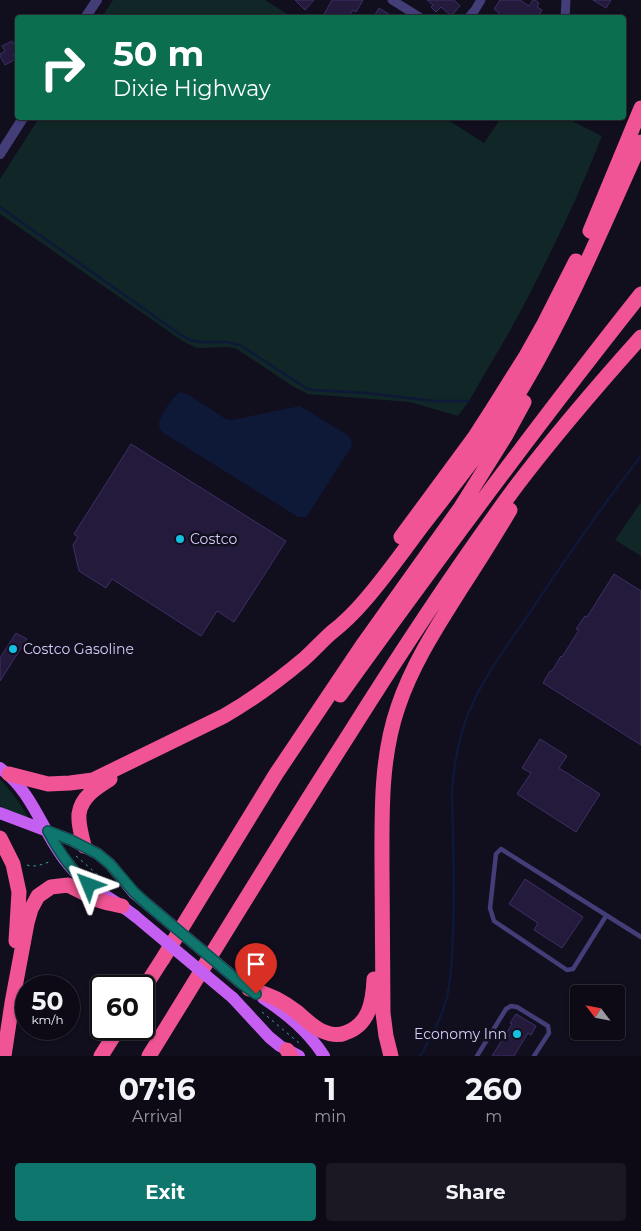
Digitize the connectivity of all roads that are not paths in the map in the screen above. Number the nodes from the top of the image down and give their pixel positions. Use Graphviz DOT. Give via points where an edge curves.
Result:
graph roads {
  1 [pos="96,0"];
  2 [pos="392,0"];
  3 [pos="480,0"];
  4 [pos="566,0"];
  5 [pos="88,15"];
  6 [pos="416,15"];
  7 [pos="471,15"];
  8 [pos="565,15"];
  9 [pos="641,108"];
  10 [pos="22,120"];
  11 [pos="641,142"];
  12 [pos="0,153"];
  13 [pos="641,154"];
  14 [pos="641,294"];
  15 [pos="641,337"];
  16 [pos="557,434"];
  17 [pos="331,633"];
  18 [pos="169,743"];
  19 [pos="4,771"];
  20 [pos="383,782"];
  21 [pos="0,813"];
  22 [pos="48,831"];
  23 [pos="0,838"];
  24 [pos="80,851"];
  25 [pos="122,906"];
  26 [pos="606,916"];
  27 [pos="641,937"];
  28 [pos="162,960"];
  29 [pos="152,975"];
  30 [pos="245,986"];
  31 [pos="12,1003"];
  32 [pos="111,1040"];
  33 [pos="295,1052"];
  34 [pos="4,1056"];
  35 [pos="101,1056"];
  36 [pos="149,1056"];
  37 [pos="324,1056"];
  38 [pos="390,1056"];
  39 [pos="477,1056"];
  40 [pos="534,1056"];
  1 -- 5 [label="street"];
  2 -- 6 [label="street"];
  3 -- 7 [label="street"];
  4 -- 8 [label="street"];
  9 -- 17 [label="highway" via="570,274 526,356 474,438"];
  10 -- 12 [label="street"];
  11 -- 17 [label="highway" via="564,312 509,409 367,598"];
  13 -- 28 [label="highway" via="560,335 506,435 461,507 276,774"];
  14 -- 28 [label="highway" via="430,569 326,715"];
  15 -- 16 [label="highway"];
  16 -- 20 [label="highway" via="418,661 393,724"];
  16 -- 36 [label="highway" via="448,581 321,777"];
  17 -- 18 [label="highway" via="292,669 243,705"];
  18 -- 19 [label="highway" via="93,780 48,784"];
  18 -- 24 [label="highway" via="98,787 86,798 79,814"];
  19 -- 22 [label="main road" via="19,785"];
  20 -- 30 [label="highway" via="376,837 374,986 367,1015 354,1030 341,1035 329,1034 320,1031 287,1004"];
  20 -- 38 [label="highway" via="383,1013"];
  21 -- 22 [label="main road"];
  22 -- 24 [label="main road"];
  22 -- 25 [label="main road" via="58,851 78,876"];
  23 -- 31 [label="highway" via="13,864 19,892"];
  24 -- 30 [label="main road, bridge" via="98,854 147,904"];
  25 -- 31 [label="highway" via="98,900 68,884 51,887 38,896 27,923"];
  25 -- 33 [label="main road, bridge" via="233,998 269,1037"];
  26 -- 26 [label="lane" via="501,849 496,854 490,908 494,921 567,970 573,969"];
  26 -- 27 [label="lane"];
  28 -- 29 [label="highway"];
  30 -- 37 [label="main road" via="290,1017"];
  31 -- 34 [label="highway"];
  32 -- 35 [label="highway"];
  39 -- 40 [label="lane" via="511,1006 548,1026 549,1033"];
}
